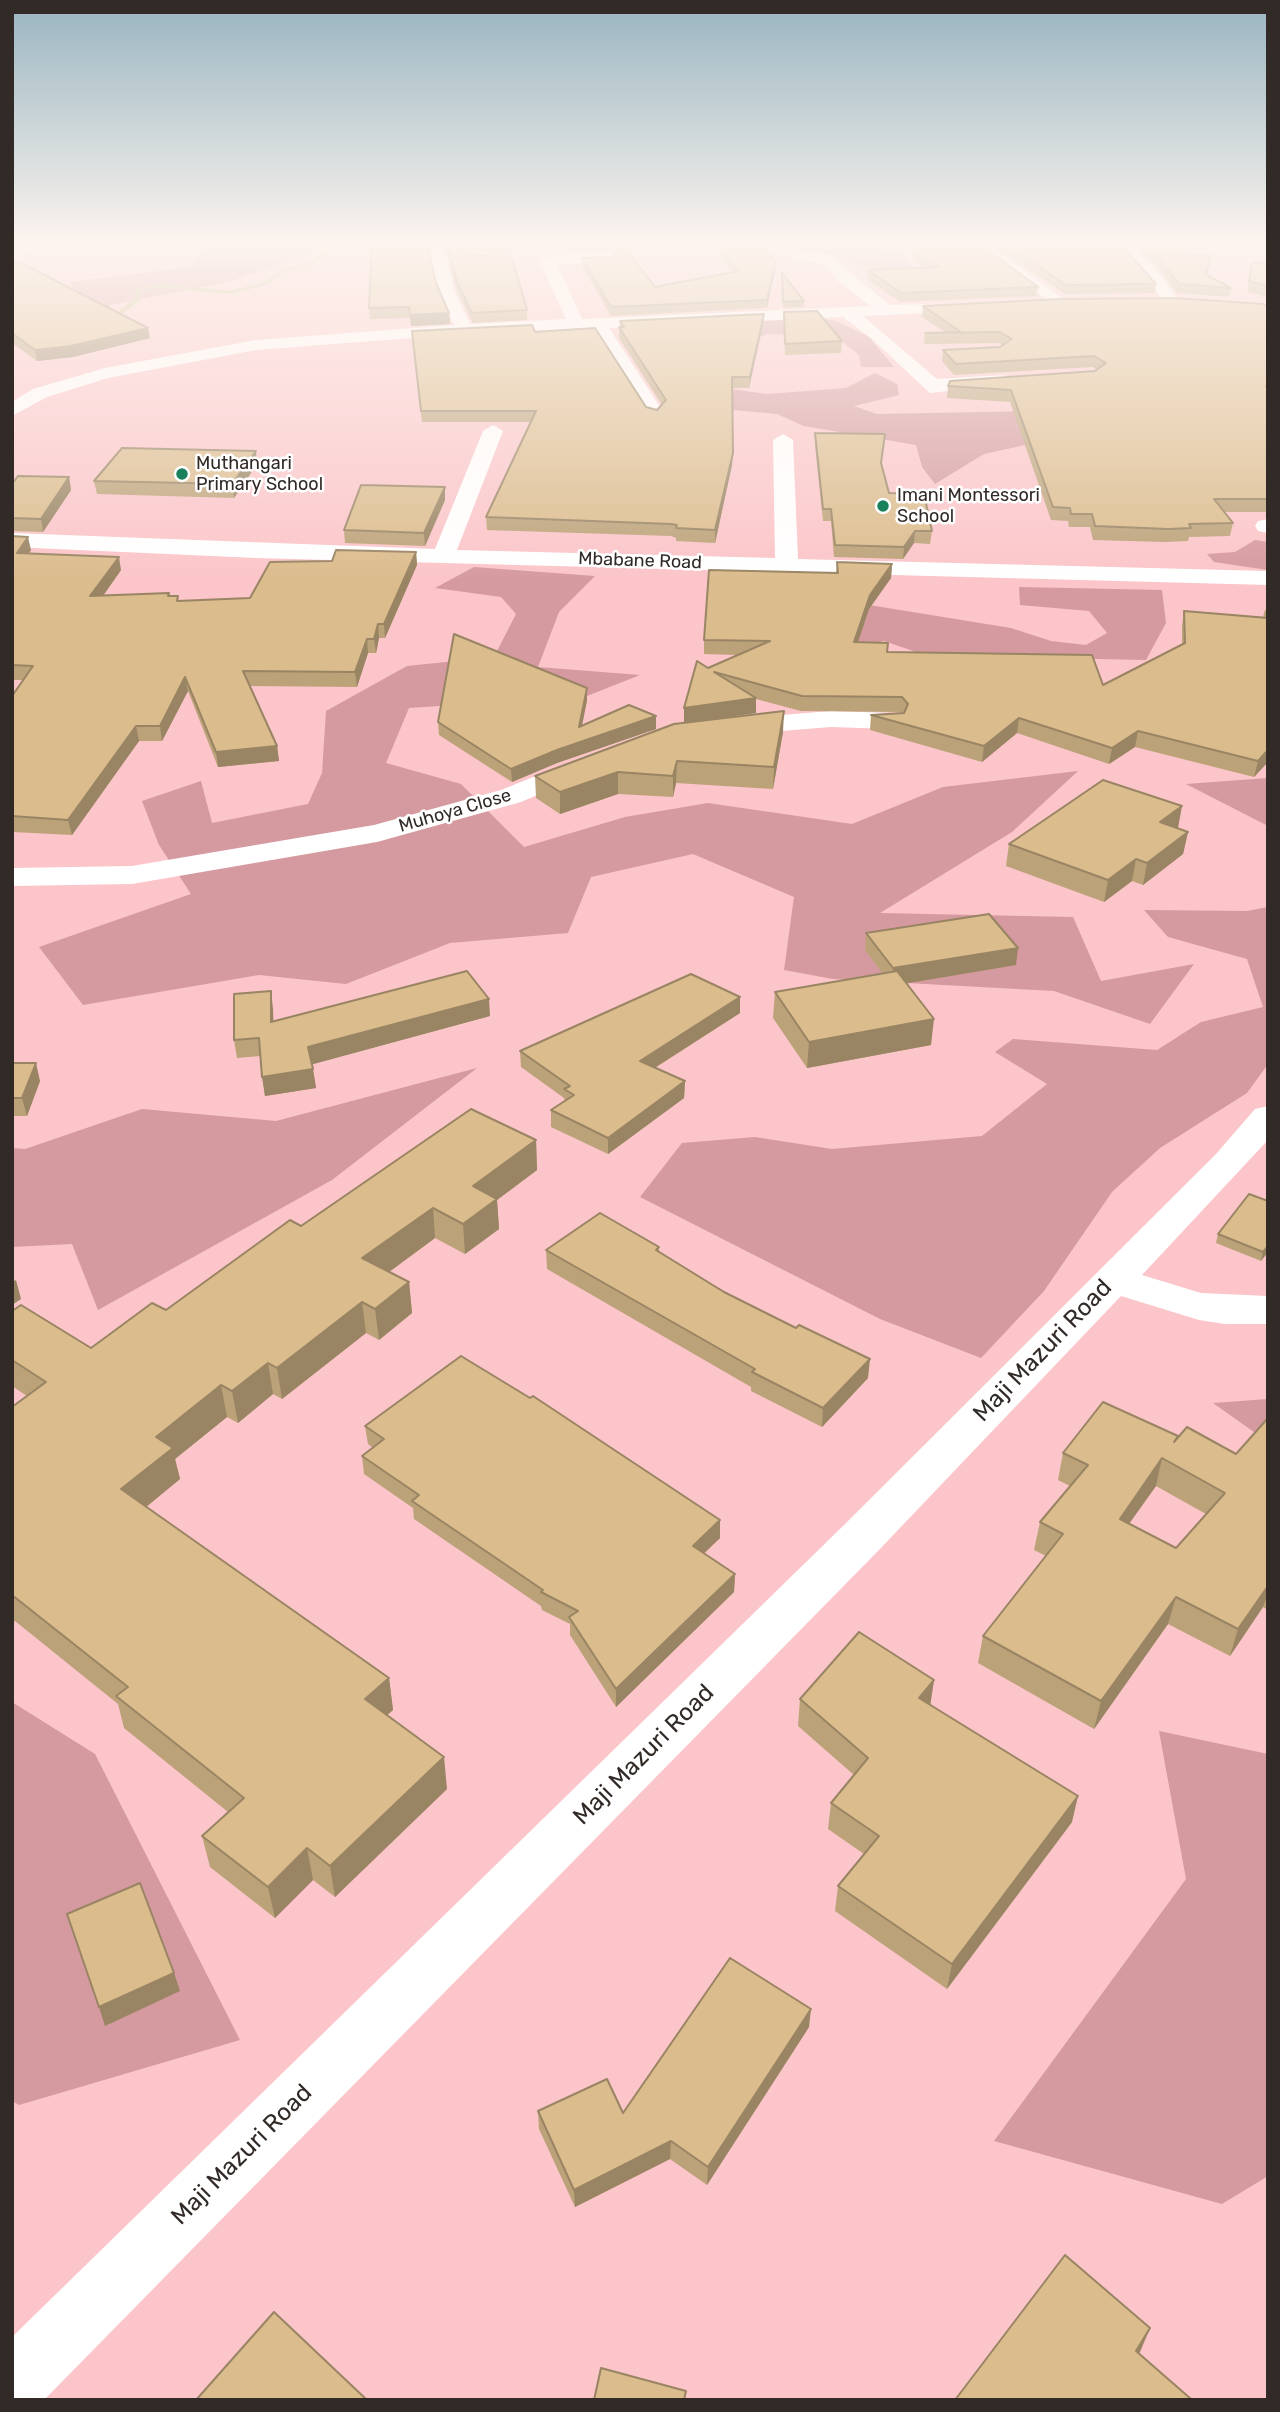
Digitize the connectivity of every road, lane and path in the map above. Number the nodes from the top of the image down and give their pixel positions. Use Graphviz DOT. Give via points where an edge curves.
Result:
graph roads {
  1 [pos="185,357"];
  2 [pos="619,357"];
  3 [pos="901,357"];
  4 [pos="1026,379"];
  5 [pos="12,410"];
  6 [pos="655,413"];
  7 [pos="493,431"];
  8 [pos="783,440"];
  9 [pos="12,541"];
  10 [pos="1057,552"];
  11 [pos="443,556"];
  12 [pos="787,566"];
  13 [pos="1080,572"];
  14 [pos="1268,578"];
  15 [pos="891,721"];
  16 [pos="707,730"];
  17 [pos="607,756"];
  18 [pos="12,877"];
  19 [pos="1268,1117"];
  20 [pos="1112,1280"];
  21 [pos="1268,1310"];
  22 [pos="12,2384"];
  1 -- 5 [label="street" via="105,373 40,393"];
  2 -- 6 [label="street"];
  3 -- 4 [label="street" via="934,387"];
  7 -- 11 [label="street"];
  8 -- 12 [label="street"];
  9 -- 11 [label="street, Mbabane Road"];
  10 -- 13 [label="street"];
  11 -- 12 [label="street, Mbabane Road"];
  12 -- 13 [label="street, Mbabane Road"];
  13 -- 14 [label="street, Mbabane Road"];
  15 -- 16 [label="street" via="771,722"];
  17 -- 18 [label="street, Muhoya Close" via="511,796 377,833 132,876"];
  19 -- 20 [label="street, Maji Mazuri Road"];
  20 -- 21 [label="street" via="1199,1306"];
  20 -- 22 [label="street, Maji Mazuri Road" via="860,1539"];
}
